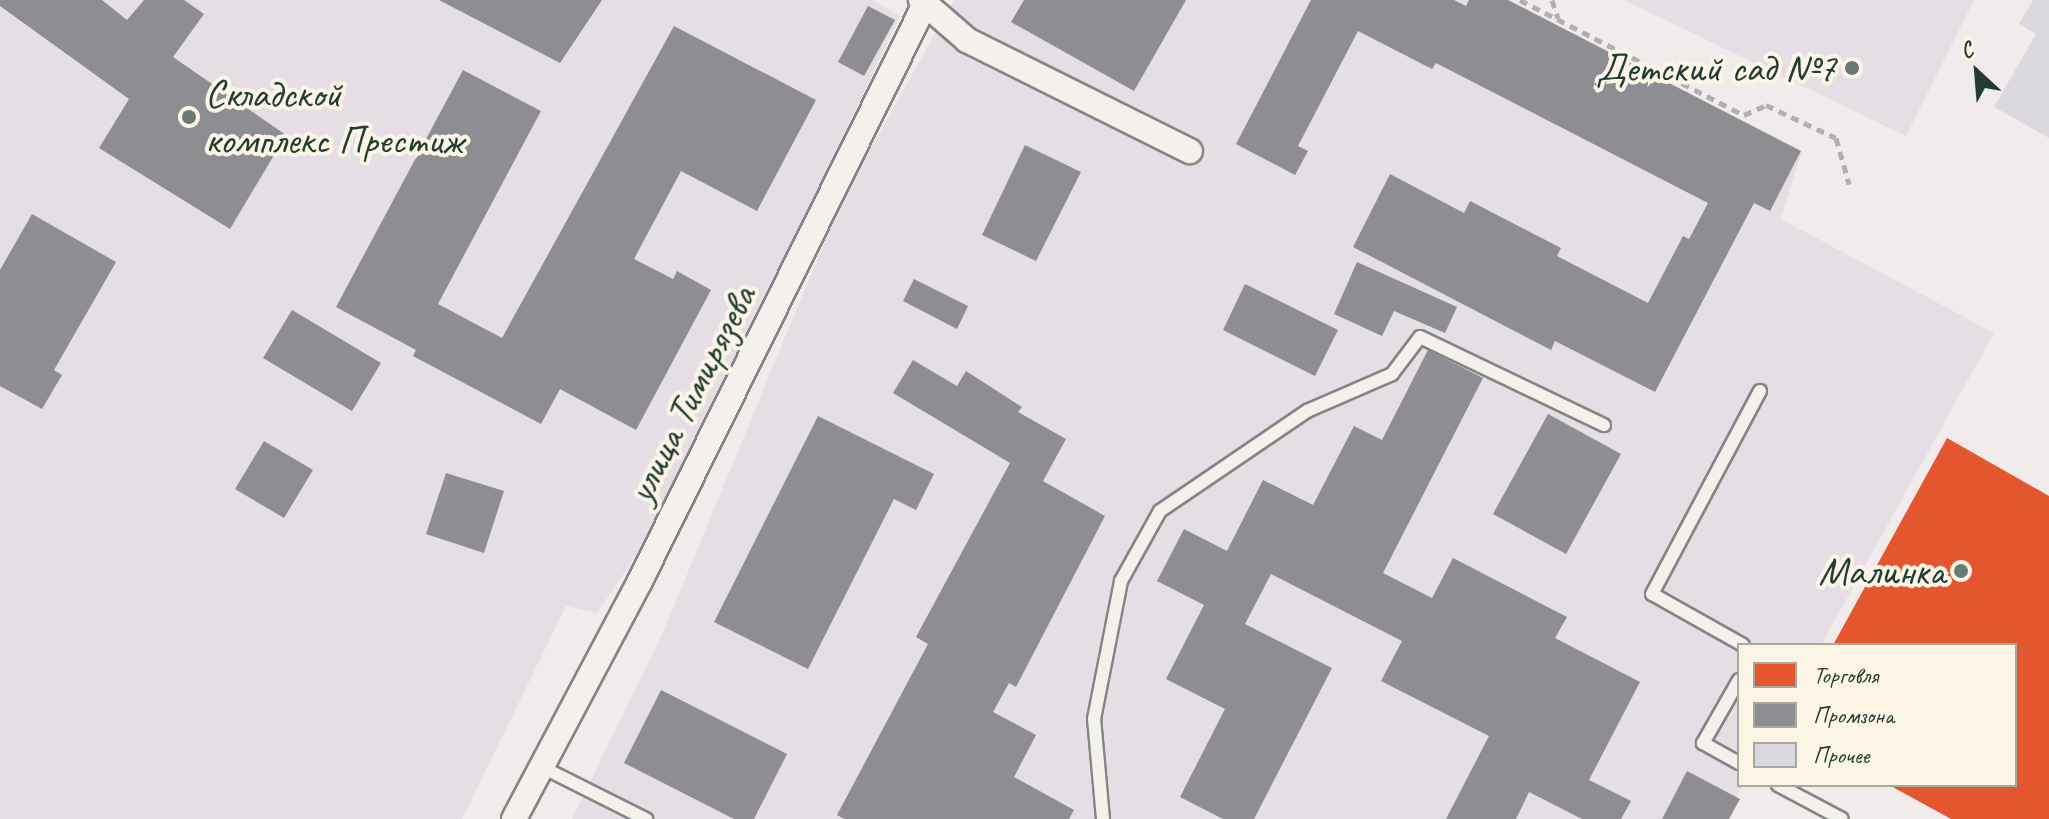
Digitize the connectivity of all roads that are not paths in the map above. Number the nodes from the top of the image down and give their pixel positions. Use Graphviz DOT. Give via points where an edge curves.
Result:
graph roads {
  1 [pos="925,1"];
  2 [pos="1190,151"];
  3 [pos="1760,391"];
  4 [pos="1604,425"];
  5 [pos="1739,643"];
  6 [pos="1737,684"];
  7 [pos="1737,762"];
  8 [pos="540,766"];
  9 [pos="1782,787"];
  10 [pos="514,819"];
  11 [pos="646,819"];
  12 [pos="1103,819"];
  13 [pos="1842,819"];
  1 -- 2 [label="street" via="967,40"];
  1 -- 8 [label="street, улица Тимирязева" via="640,581"];
  3 -- 5 [label="lane" via="1652,594"];
  4 -- 12 [label="lane" via="1420,337 1392,374 1307,411 1160,511 1121,581 1094,719"];
  6 -- 7 [label="lane" via="1703,743"];
  8 -- 10 [label="street, улица Тимирязева"];
  8 -- 11 [label="lane"];
  9 -- 13 [label="lane"];
}
